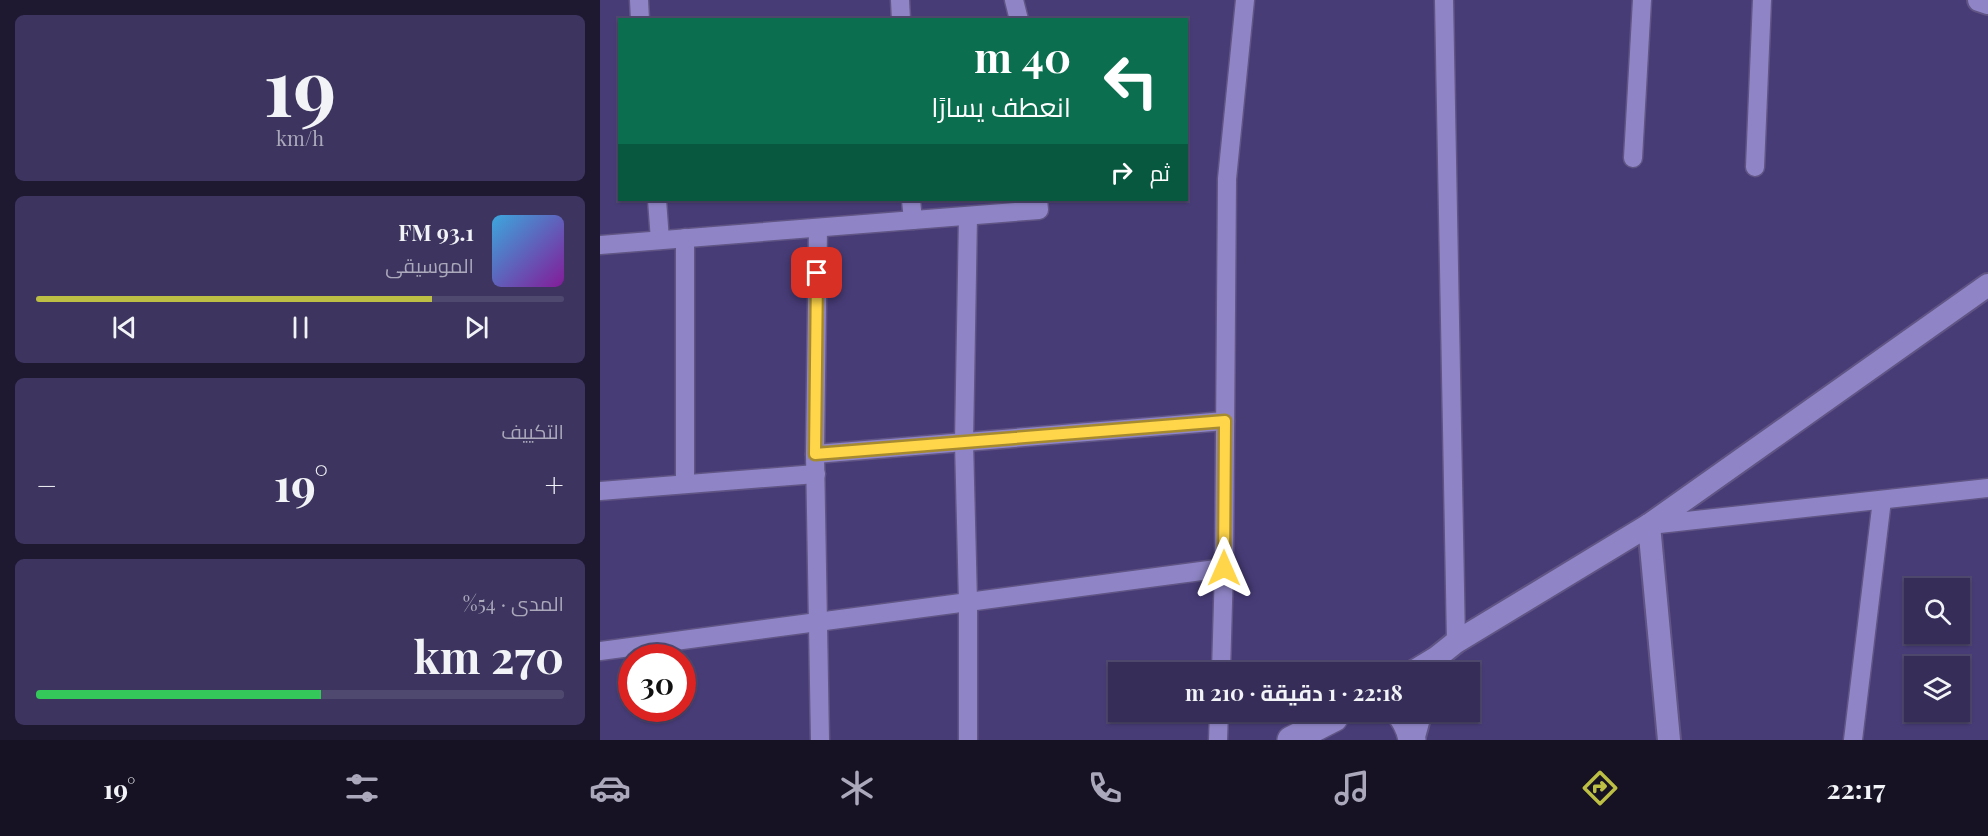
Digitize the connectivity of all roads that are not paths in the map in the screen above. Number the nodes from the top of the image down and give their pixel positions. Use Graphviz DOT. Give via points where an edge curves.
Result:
graph roads {
  1 [pos="639,0"];
  2 [pos="900,0"];
  3 [pos="1014,0"];
  4 [pos="1245,0"];
  5 [pos="1444,0"];
  6 [pos="1642,0"];
  7 [pos="1762,0"];
  8 [pos="1979,0"];
  9 [pos="1988,3"];
  10 [pos="640,18"];
  11 [pos="902,18"];
  12 [pos="1018,18"];
  13 [pos="1633,158"];
  14 [pos="1755,167"];
  15 [pos="657,201"];
  16 [pos="911,201"];
  17 [pos="1038,201"];
  18 [pos="968,216"];
  19 [pos="912,220"];
  20 [pos="818,228"];
  21 [pos="685,238"];
  22 [pos="660,240"];
  23 [pos="600,245"];
  24 [pos="1988,285"];
  25 [pos="1225,421"];
  26 [pos="964,442"];
  27 [pos="815,454"];
  28 [pos="816,474"];
  29 [pos="685,484"];
  30 [pos="1988,488"];
  31 [pos="600,491"];
  32 [pos="1882,500"];
  33 [pos="1649,525"];
  34 [pos="1224,568"];
  35 [pos="968,602"];
  36 [pos="818,622"];
  37 [pos="1455,642"];
  38 [pos="600,651"];
  39 [pos="1221,662"];
  40 [pos="1437,662"];
  41 [pos="1219,722"];
  42 [pos="1406,722"];
  43 [pos="1418,722"];
  44 [pos="1334,723"];
  45 [pos="820,740"];
  46 [pos="968,740"];
  47 [pos="1218,740"];
  48 [pos="1292,740"];
  49 [pos="1413,740"];
  50 [pos="1669,740"];
  51 [pos="1852,740"];
  1 -- 10 [label="street"];
  2 -- 11 [label="street"];
  3 -- 12 [label="street"];
  4 -- 25 [label="street" via="1227,179"];
  5 -- 37 [label="street"];
  6 -- 13 [label="street"];
  7 -- 14 [label="street"];
  8 -- 9 [label="street"];
  15 -- 22 [label="street"];
  16 -- 19 [label="street"];
  17 -- 18 [label="street" via="1039,210"];
  18 -- 19 [label="street"];
  18 -- 26 [label="street"];
  19 -- 20 [label="street"];
  20 -- 21 [label="street"];
  20 -- 27 [label="street"];
  21 -- 22 [label="street"];
  21 -- 29 [label="street"];
  22 -- 23 [label="street"];
  24 -- 33 [label="street"];
  25 -- 26 [label="street"];
  25 -- 34 [label="street"];
  26 -- 27 [label="street"];
  26 -- 35 [label="street"];
  27 -- 28 [label="street"];
  28 -- 29 [label="street"];
  28 -- 36 [label="street"];
  29 -- 31 [label="street"];
  30 -- 32 [label="street"];
  32 -- 33 [label="street"];
  32 -- 51 [label="street"];
  33 -- 37 [label="street"];
  33 -- 50 [label="street"];
  34 -- 35 [label="street"];
  34 -- 39 [label="street"];
  35 -- 36 [label="street"];
  35 -- 46 [label="street"];
  36 -- 38 [label="street"];
  36 -- 45 [label="street"];
  37 -- 40 [label="street"];
  41 -- 47 [label="street"];
  42 -- 49 [label="main road"];
  43 -- 49 [label="street"];
  44 -- 48 [label="main road"];
}
